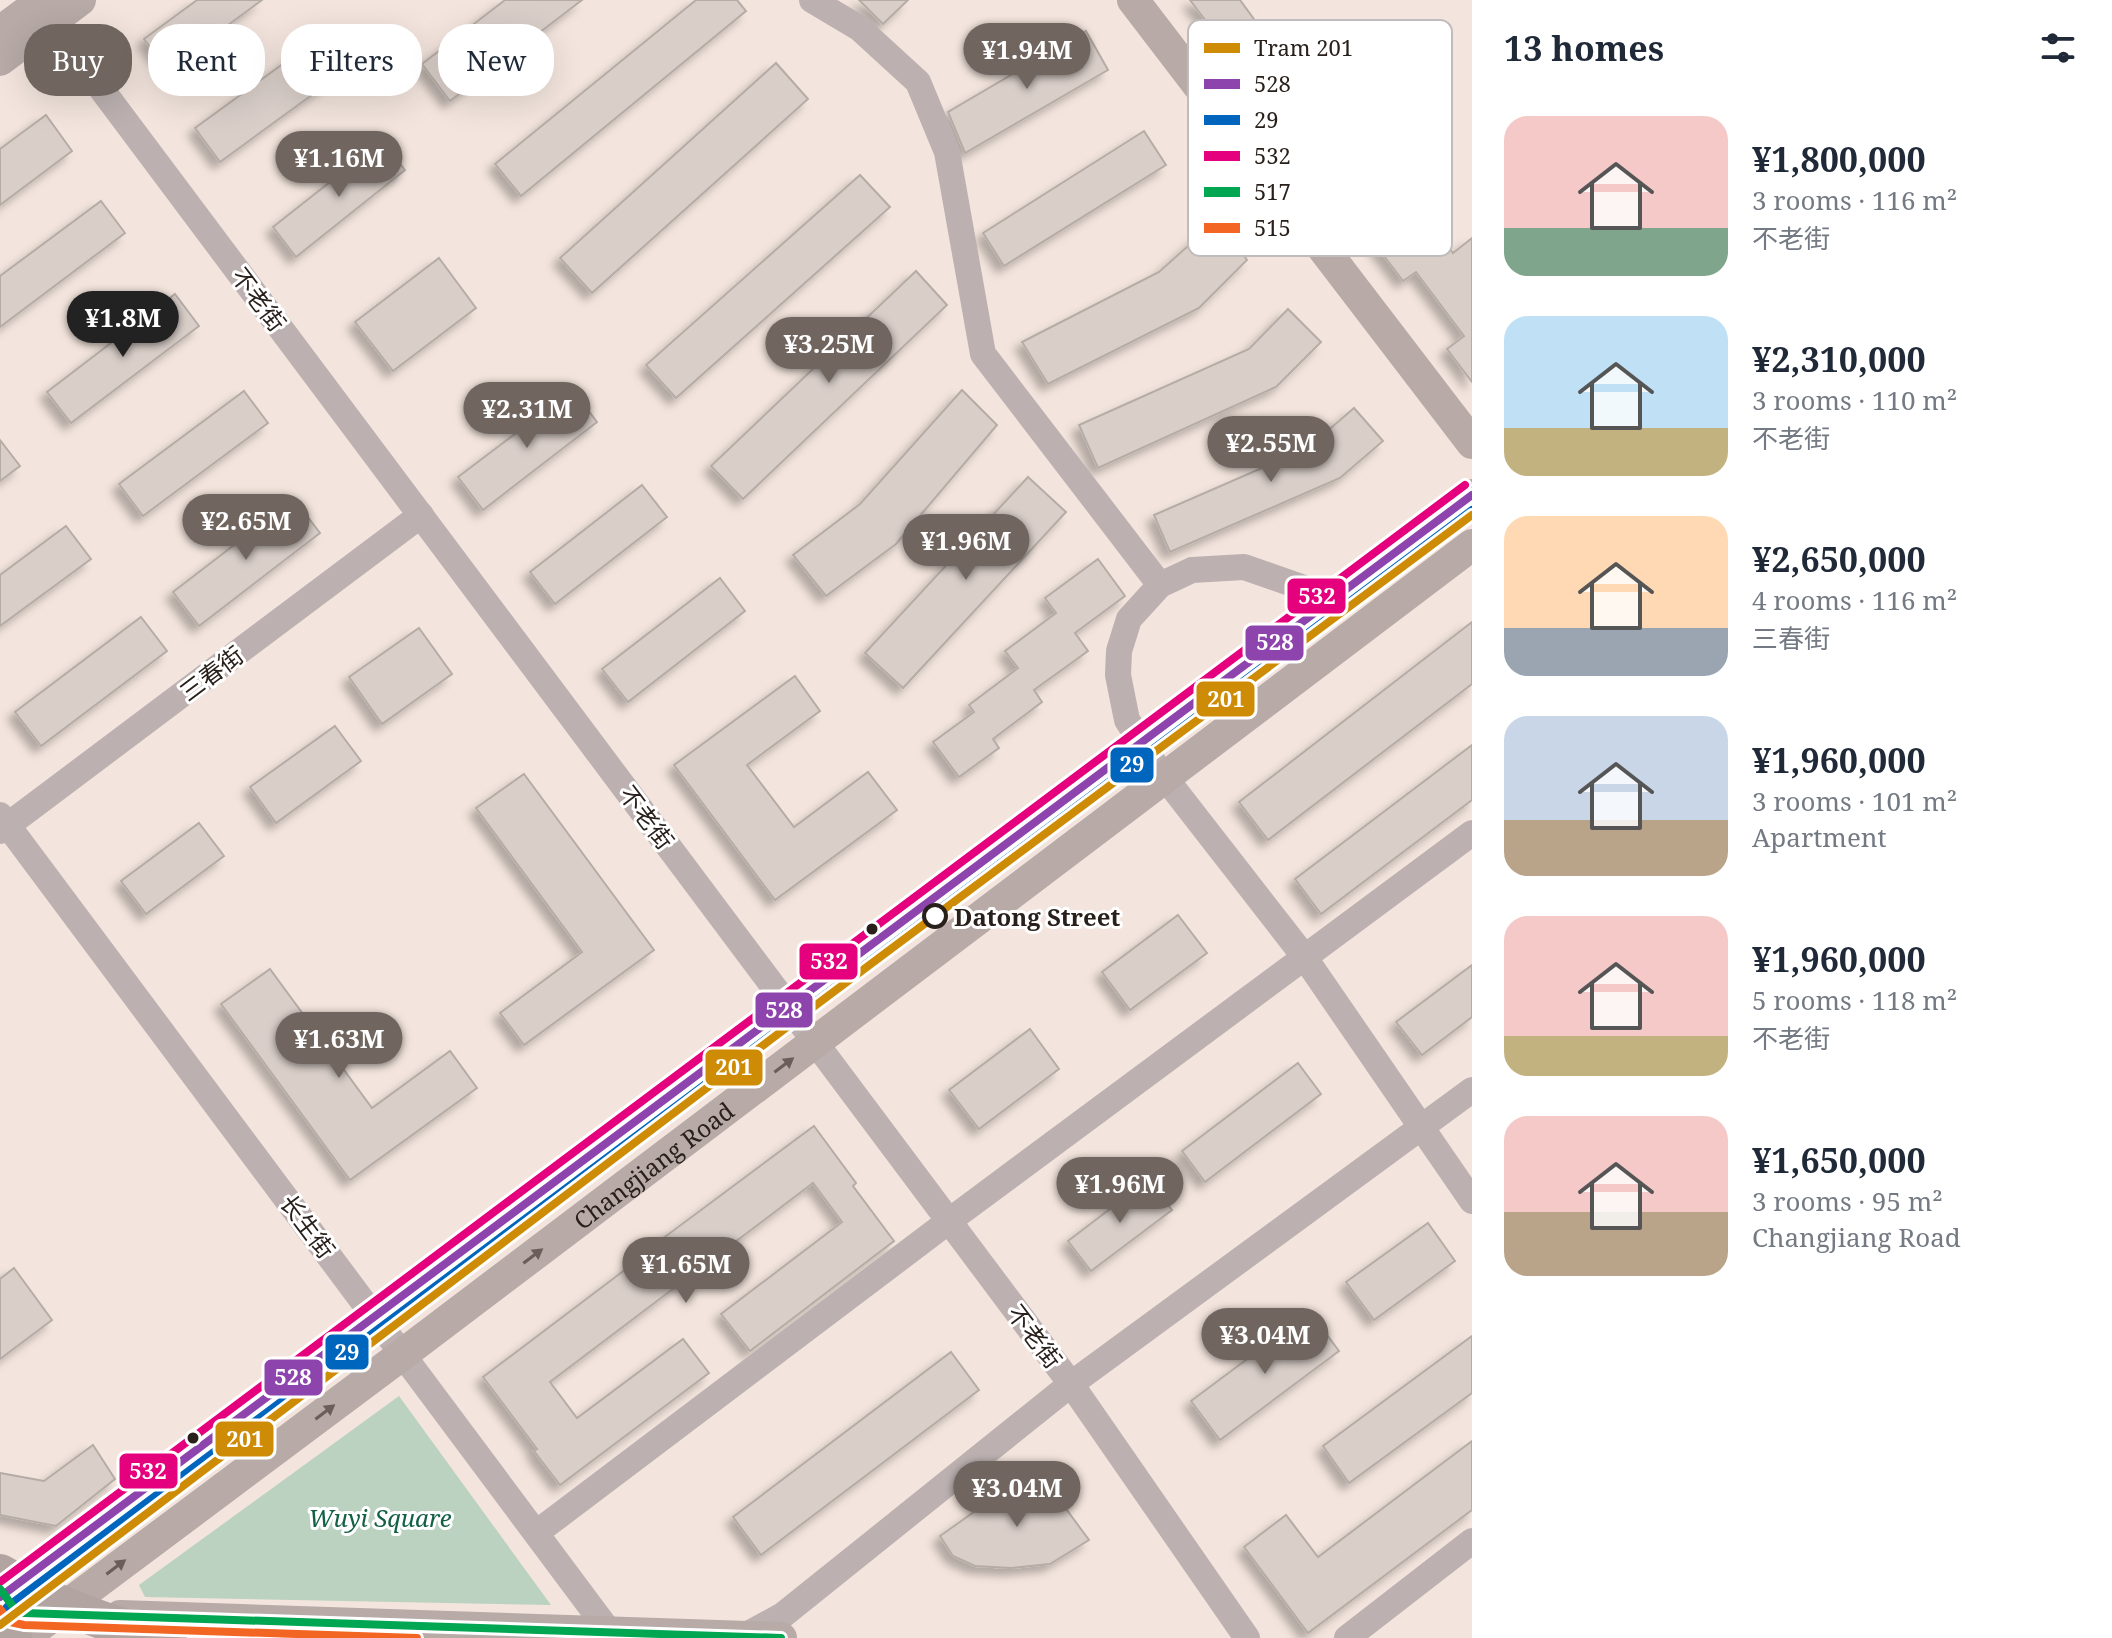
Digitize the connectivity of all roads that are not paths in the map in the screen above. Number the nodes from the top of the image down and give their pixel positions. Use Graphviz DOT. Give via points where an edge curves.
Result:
graph roads {
  1 [pos="80,0"];
  2 [pos="812,0"];
  3 [pos="1133,0"];
  4 [pos="44,9"];
  5 [pos="0,32"];
  6 [pos="0,60"];
  7 [pos="1188,72"];
  8 [pos="1329,256"];
  9 [pos="1472,443"];
  10 [pos="1472,495"];
  11 [pos="421,515"];
  12 [pos="1472,545"];
  13 [pos="1160,585"];
  14 [pos="1325,606"];
  15 [pos="1140,744"];
  16 [pos="1165,777"];
  17 [pos="3,824"];
  18 [pos="1472,833"];
  19 [pos="1303,955"];
  20 [pos="788,1006"];
  21 [pos="815,1042"];
  22 [pos="1472,1090"];
  23 [pos="1422,1128"];
  24 [pos="1472,1201"];
  25 [pos="949,1221"];
  26 [pos="375,1316"];
  27 [pos="403,1354"];
  28 [pos="1071,1384"];
  29 [pos="536,1533"];
  30 [pos="1472,1541"];
  31 [pos="15,1616"];
  32 [pos="183,1628"];
  33 [pos="612,1635"];
  34 [pos="742,1637"];
  35 [pos="157,1638"];
  36 [pos="781,1638"];
  37 [pos="1247,1638"];
  38 [pos="1347,1638"];
  1 -- 4 [label="main road"];
  2 -- 13 [label="street" via="859,28 918,82 947,152 983,354"];
  3 -- 7 [label="main road"];
  4 -- 5 [label="main road"];
  4 -- 6 [label="main road"];
  4 -- 11 [label="street, 不老街"];
  8 -- 9 [label="main road"];
  10 -- 14 [label="main road, Changjiang Road"];
  11 -- 17 [label="street, 三春街"];
  11 -- 20 [label="street, 不老街"];
  12 -- 16 [label="main road, Changjiang Road"];
  13 -- 14 [label="street" via="1192,570 1244,567 1307,589"];
  13 -- 15 [label="street" via="1129,619 1119,651 1122,699"];
  14 -- 15 [label="main road, Changjiang Road"];
  15 -- 16 [label="street"];
  15 -- 20 [label="main road, Changjiang Road"];
  16 -- 19 [label="street"];
  16 -- 21 [label="main road, Changjiang Road"];
  17 -- 26 [label="street, 长生街"];
  18 -- 19 [label="street"];
  19 -- 23 [label="street"];
  19 -- 25 [label="street"];
  20 -- 21 [label="street, 不老街"];
  20 -- 26 [label="main road, Changjiang Road"];
  21 -- 25 [label="street, 不老街"];
  27 -- 21 [label="main road, Changjiang Road, one-way"];
  22 -- 23 [label="street"];
  23 -- 24 [label="street"];
  23 -- 28 [label="street"];
  25 -- 28 [label="street, 不老街"];
  25 -- 29 [label="street"];
  26 -- 27 [label="street, 长生街"];
  26 -- 31 [label="main road, Changjiang Road"];
  27 -- 29 [label="street, 长生街"];
  31 -- 27 [label="main road, Changjiang Road, one-way"];
  28 -- 34 [label="street" via="783,1615"];
  28 -- 37 [label="street, 不老街"];
  29 -- 33 [label="street, 长生街"];
  30 -- 38 [label="street"];
  31 -- 32 [label="main road"];
  31 -- 32 [label="highway, bridge" via="69,1609 115,1626"];
  32 -- 33 [label="main road"];
  32 -- 35 [label="main road" via="170,1625"];
  33 -- 34 [label="main road"];
  34 -- 36 [label="main road"];
}
